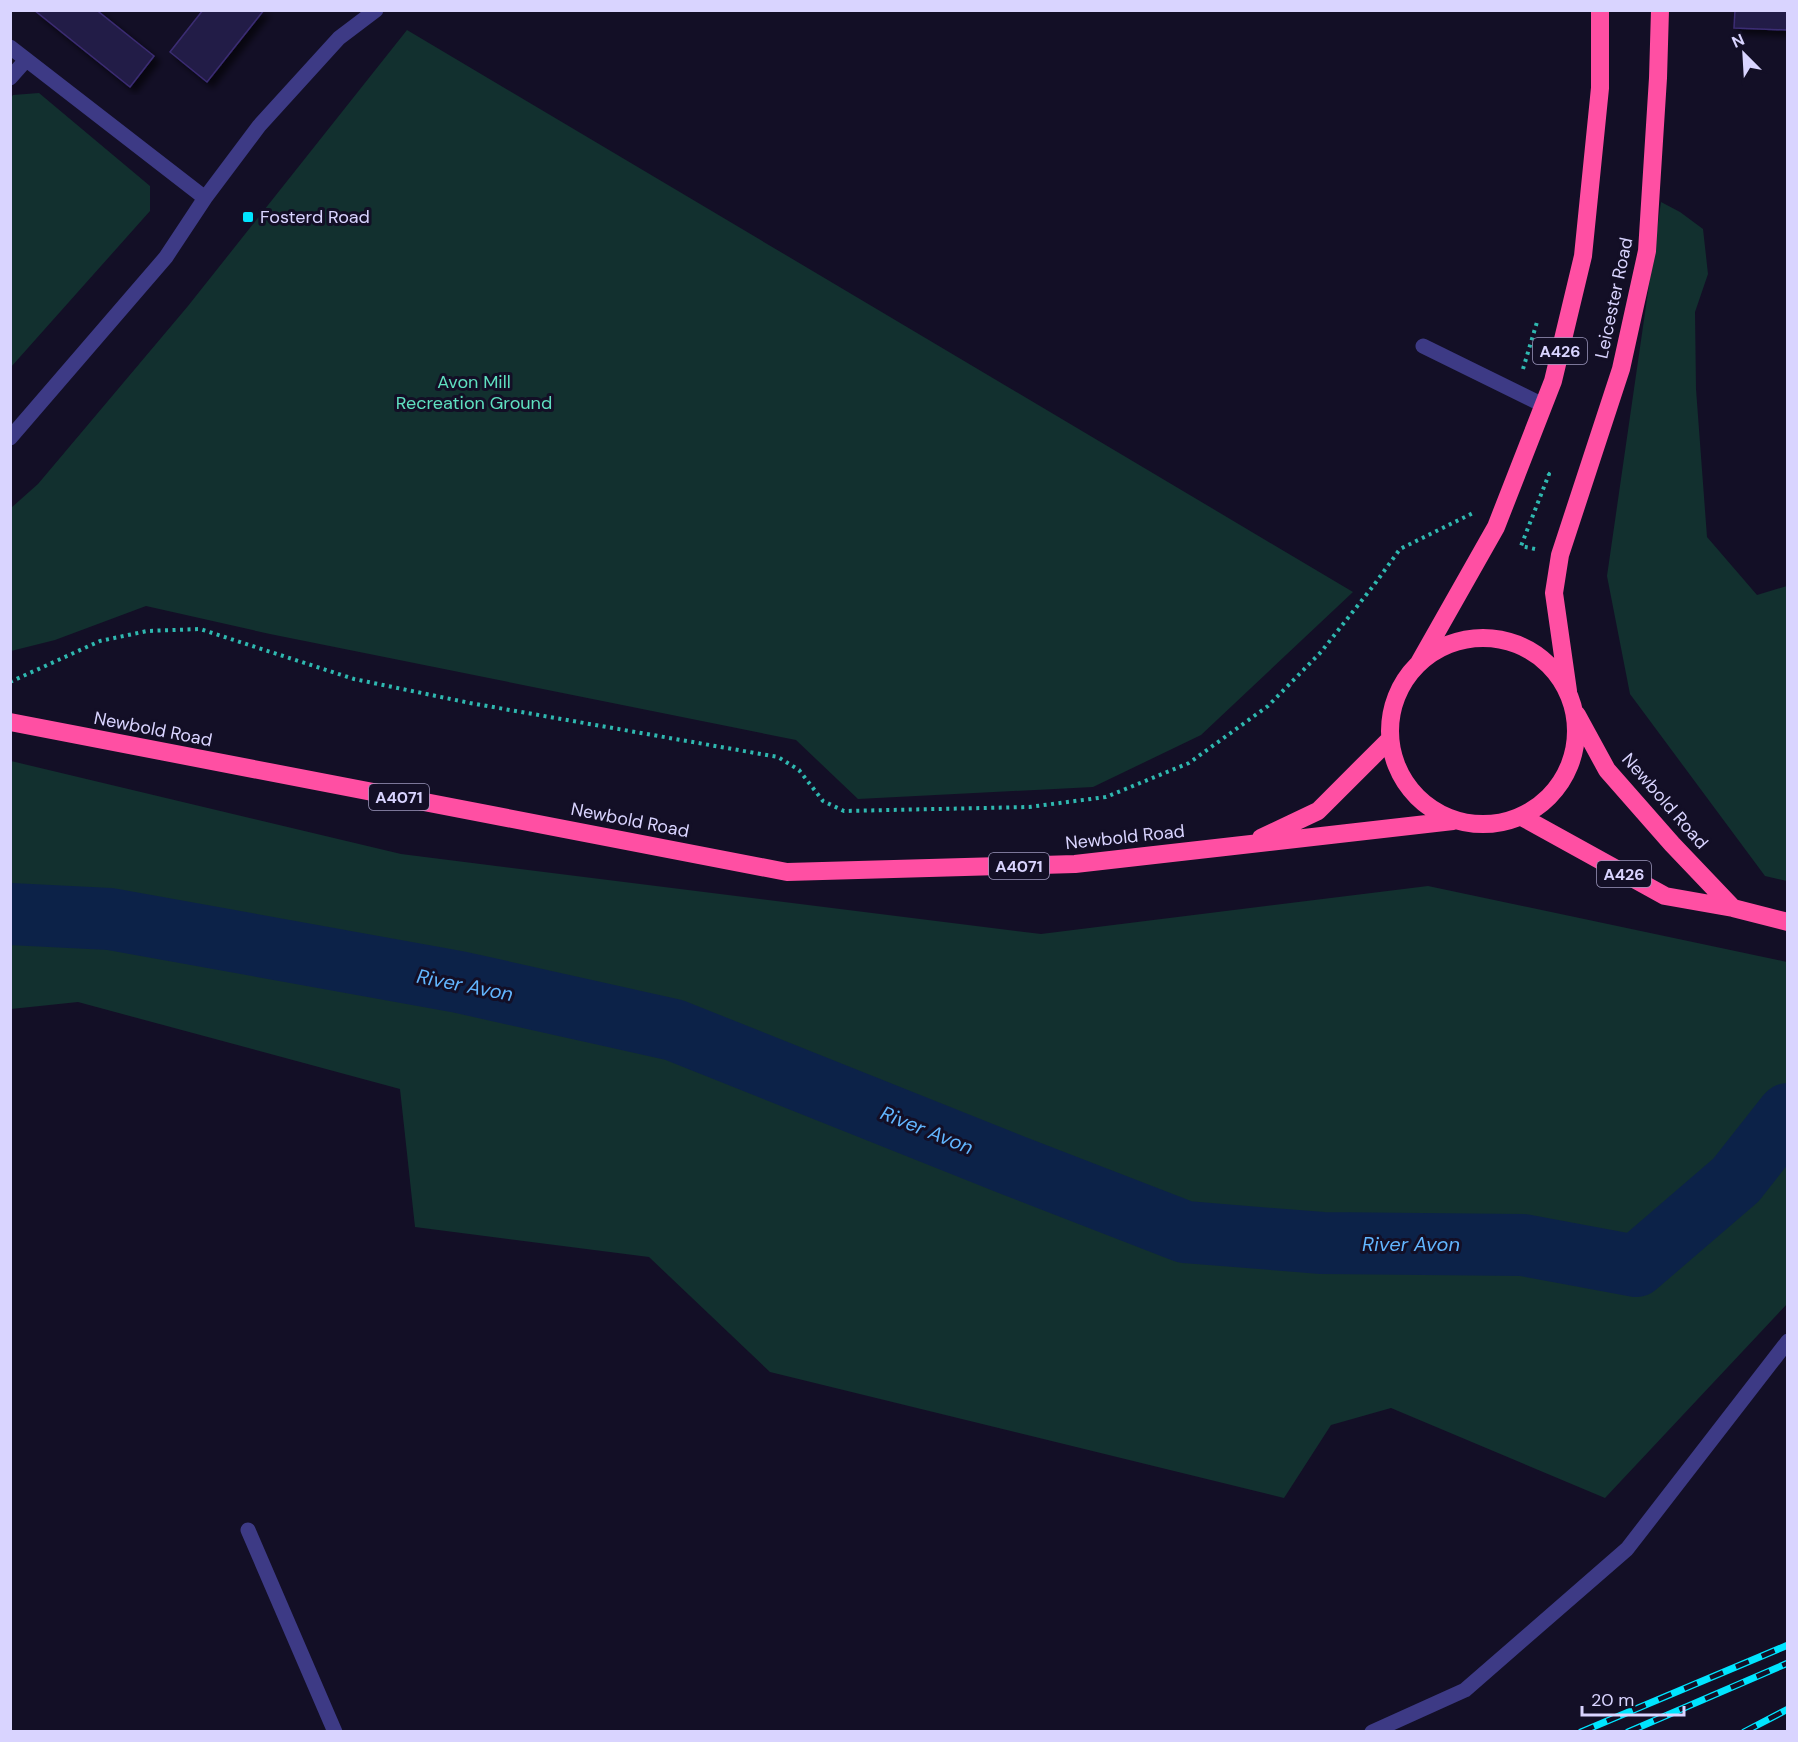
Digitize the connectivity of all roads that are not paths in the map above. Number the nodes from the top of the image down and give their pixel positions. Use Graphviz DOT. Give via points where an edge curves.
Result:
graph roads {
  1 [pos="376,10"];
  2 [pos="1600,10"];
  3 [pos="1660,10"];
  4 [pos="10,47"];
  5 [pos="26,60"];
  6 [pos="10,78"];
  7 [pos="205,198"];
  8 [pos="1423,346"];
  9 [pos="1543,405"];
  10 [pos="10,438"];
  11 [pos="1419,663"];
  12 [pos="1568,691"];
  13 [pos="1576,714"];
  14 [pos="10,722"];
  15 [pos="1389,740"];
  16 [pos="1522,817"];
  17 [pos="1453,821"];
  18 [pos="1249,844"];
  19 [pos="1733,908"];
  20 [pos="1788,922"];
  21 [pos="1788,1341"];
  22 [pos="248,1530"];
  23 [pos="335,1731"];
  24 [pos="1372,1731"];
  1 -- 7 [label="street" via="339,38 259,126"];
  2 -- 9 [label="highway, A426" via="1600,88 1583,256 1553,381"];
  3 -- 12 [label="highway, Leicester Road" via="1647,251 1621,369 1560,555 1554,593"];
  4 -- 5 [label="street"];
  5 -- 6 [label="street"];
  5 -- 7 [label="street"];
  7 -- 10 [label="street" via="166,257"];
  8 -- 9 [label="street"];
  9 -- 11 [label="highway, A426" via="1496,526"];
  11 -- 12 [label="highway" via="1456,641 1502,639 1522,645 1548,663"];
  11 -- 15 [label="highway" via="1404,680 1395,700"];
  12 -- 13 [label="highway"];
  13 -- 16 [label="highway" via="1574,755 1562,783 1545,803"];
  13 -- 19 [label="highway, Newbold Road / A426" via="1607,770"];
  14 -- 18 [label="highway, Newbold Road / A4071" via="787,872 1075,864"];
  15 -- 17 [label="highway" via="1400,777 1424,805"];
  15 -- 18 [label="highway, Newbold Road / A4071" via="1317,811"];
  16 -- 17 [label="highway" via="1492,825"];
  16 -- 19 [label="highway, A426" via="1665,896"];
  17 -- 18 [label="highway, Newbold Road / A4071"];
  19 -- 20 [label="highway, A426"];
  21 -- 24 [label="street" via="1627,1549 1465,1690"];
  22 -- 23 [label="street"];
}
